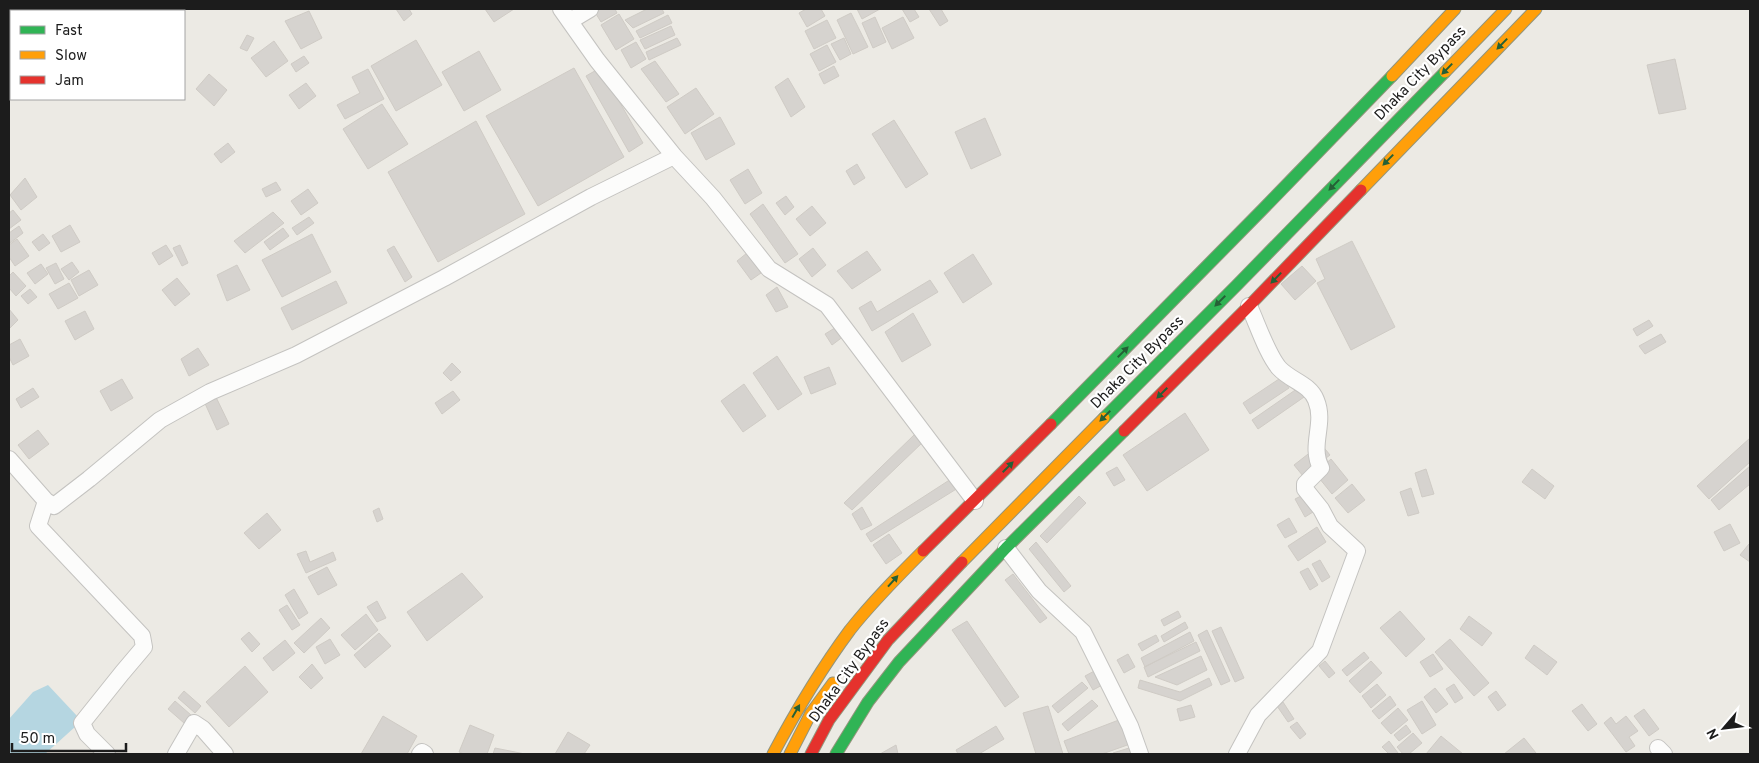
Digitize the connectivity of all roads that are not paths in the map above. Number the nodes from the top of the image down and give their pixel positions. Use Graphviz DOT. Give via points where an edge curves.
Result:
graph roads {
  1 [pos="590,9"];
  2 [pos="1456,9"];
  3 [pos="1506,9"];
  4 [pos="1536,9"];
  5 [pos="566,15"];
  6 [pos="674,156"];
  7 [pos="1249,306"];
  8 [pos="9,459"];
  9 [pos="46,501"];
  10 [pos="975,501"];
  11 [pos="1006,548"];
  12 [pos="839,674"];
  13 [pos="107,754"];
  14 [pos="176,754"];
  15 [pos="225,754"];
  16 [pos="420,754"];
  17 [pos="425,754"];
  18 [pos="773,754"];
  19 [pos="790,754"];
  20 [pos="811,754"];
  21 [pos="836,754"];
  22 [pos="1140,754"];
  23 [pos="1237,754"];
  1 -- 5 [label="street"];
  10 -- 2 [label="main road, one-way"];
  3 -- 20 [label="main road, Dhaka City Bypass, one-way" via="1000,522 888,640 829,720"];
  4 -- 7 [label="main road, one-way"];
  5 -- 6 [label="street" via="596,60"];
  6 -- 9 [label="street" via="296,355 210,392 160,420 54,506"];
  6 -- 10 [label="street" via="714,198 769,269 827,305"];
  7 -- 11 [label="main road, one-way"];
  7 -- 23 [label="street" via="1279,368 1309,389 1321,414 1316,458 1321,468 1305,484 1305,489 1330,526 1358,550 1320,651 1258,715"];
  8 -- 9 [label="street"];
  9 -- 13 [label="street" via="38,526 142,636 144,647 82,723 87,734"];
  18 -- 10 [label="main road, one-way" via="797,708 863,614 905,567"];
  11 -- 21 [label="main road" via="899,662 868,702"];
  11 -- 22 [label="street" via="1039,591 1083,632 1130,726"];
  12 -- 19 [label="main road, Dhaka City Bypass" via="811,713"];
  14 -- 15 [label="street" via="194,723"];
  16 -- 17 [label="street"];
}
